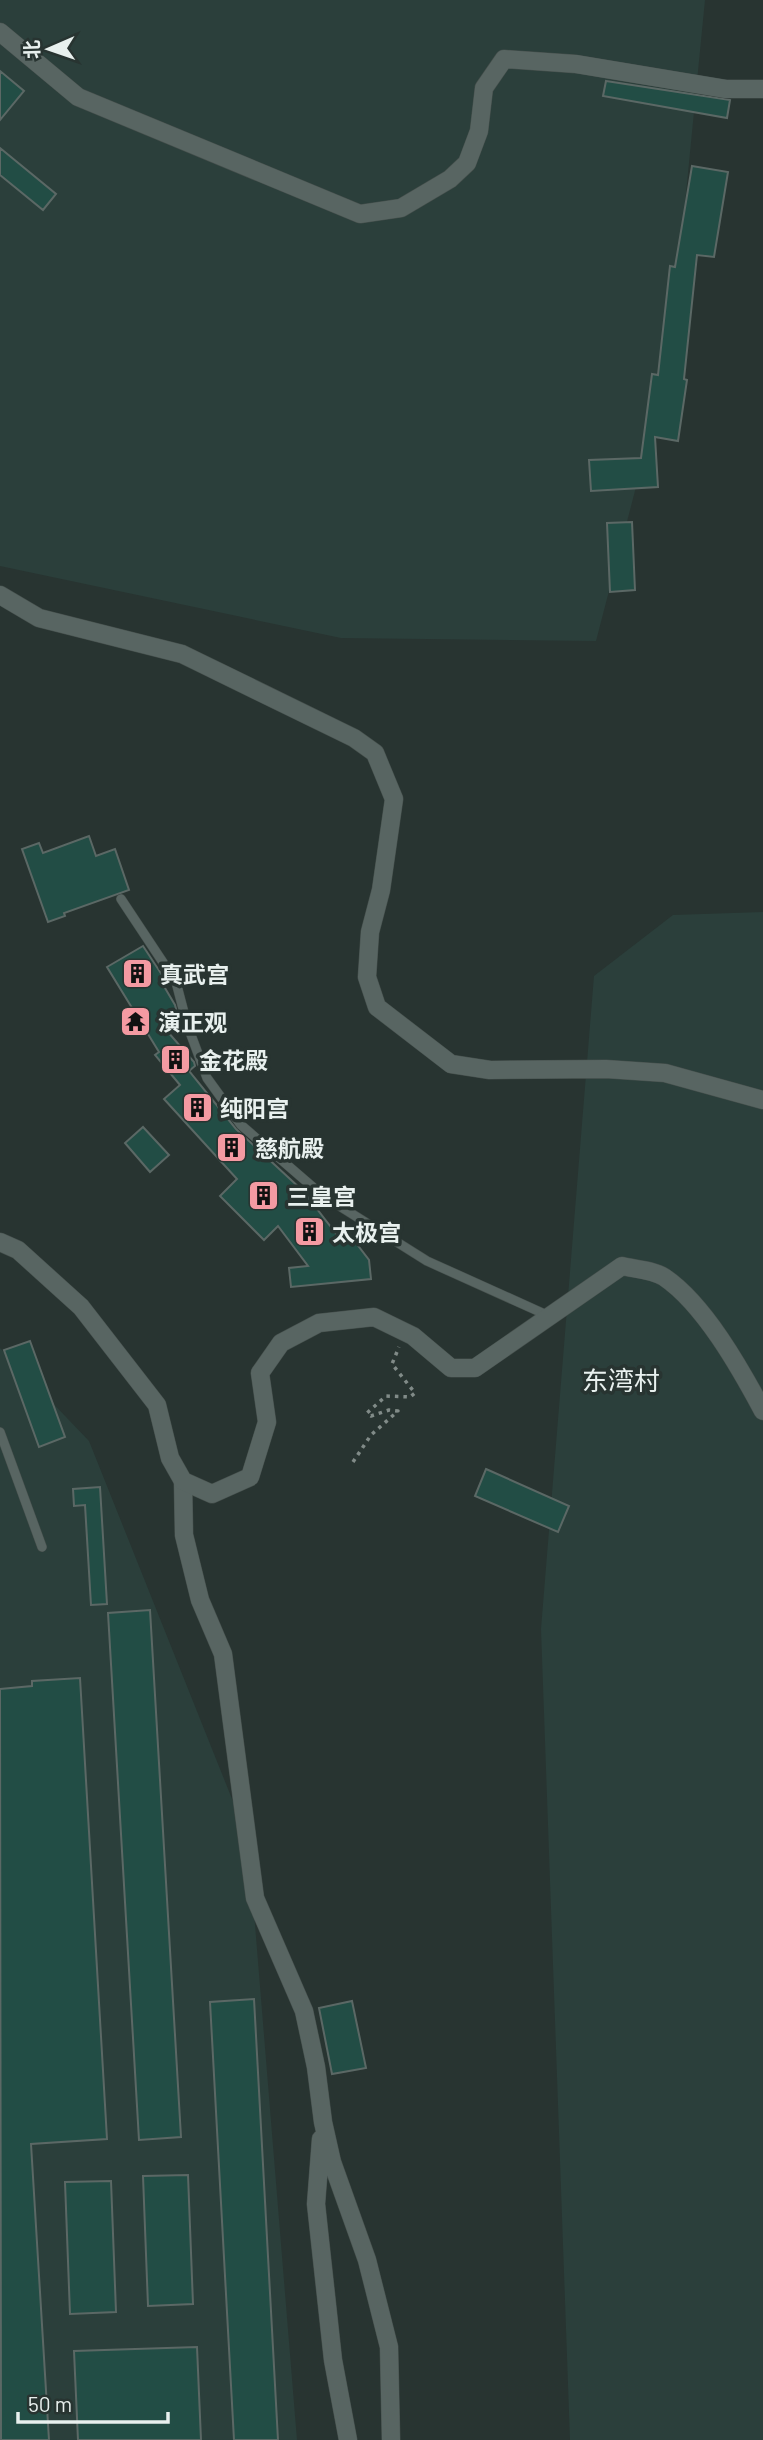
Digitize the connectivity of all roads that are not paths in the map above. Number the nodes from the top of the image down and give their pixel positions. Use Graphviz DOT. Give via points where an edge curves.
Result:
graph roads {
  1 [pos="0,32"];
  2 [pos="763,89"];
  3 [pos="0,595"];
  4 [pos="121,899"];
  5 [pos="763,1100"];
  6 [pos="0,1242"];
  7 [pos="550,1317"];
  8 [pos="763,1411"];
  9 [pos="0,1432"];
  10 [pos="183,1480"];
  11 [pos="42,1547"];
  12 [pos="323,2122"];
  13 [pos="348,2440"];
  14 [pos="391,2440"];
  1 -- 2 [label="street" via="78,97 360,214 401,208 450,180 467,163 479,131 484,88 504,59 576,64 726,89"];
  3 -- 5 [label="street" via="39,618 182,654 354,738 375,753 394,799 370,932 367,977 377,1007 451,1064 490,1070 665,1073"];
  4 -- 7 [label="lane" via="176,982 207,1078 240,1125 322,1195 415,1254"];
  6 -- 10 [label="street" via="18,1250 81,1307 157,1405 170,1458"];
  7 -- 8 [label="street" via="622,1266 662,1275 691,1300"];
  7 -- 10 [label="street" via="475,1368 451,1368 413,1336 374,1317 319,1323 281,1343 260,1373 267,1422 250,1477 212,1494"];
  9 -- 11 [label="lane"];
  10 -- 12 [label="street" via="184,1535 200,1601 223,1654 255,1898 304,2011"];
  12 -- 13 [label="street" via="316,2204 333,2360"];
  12 -- 14 [label="street" via="389,2347"];
}
